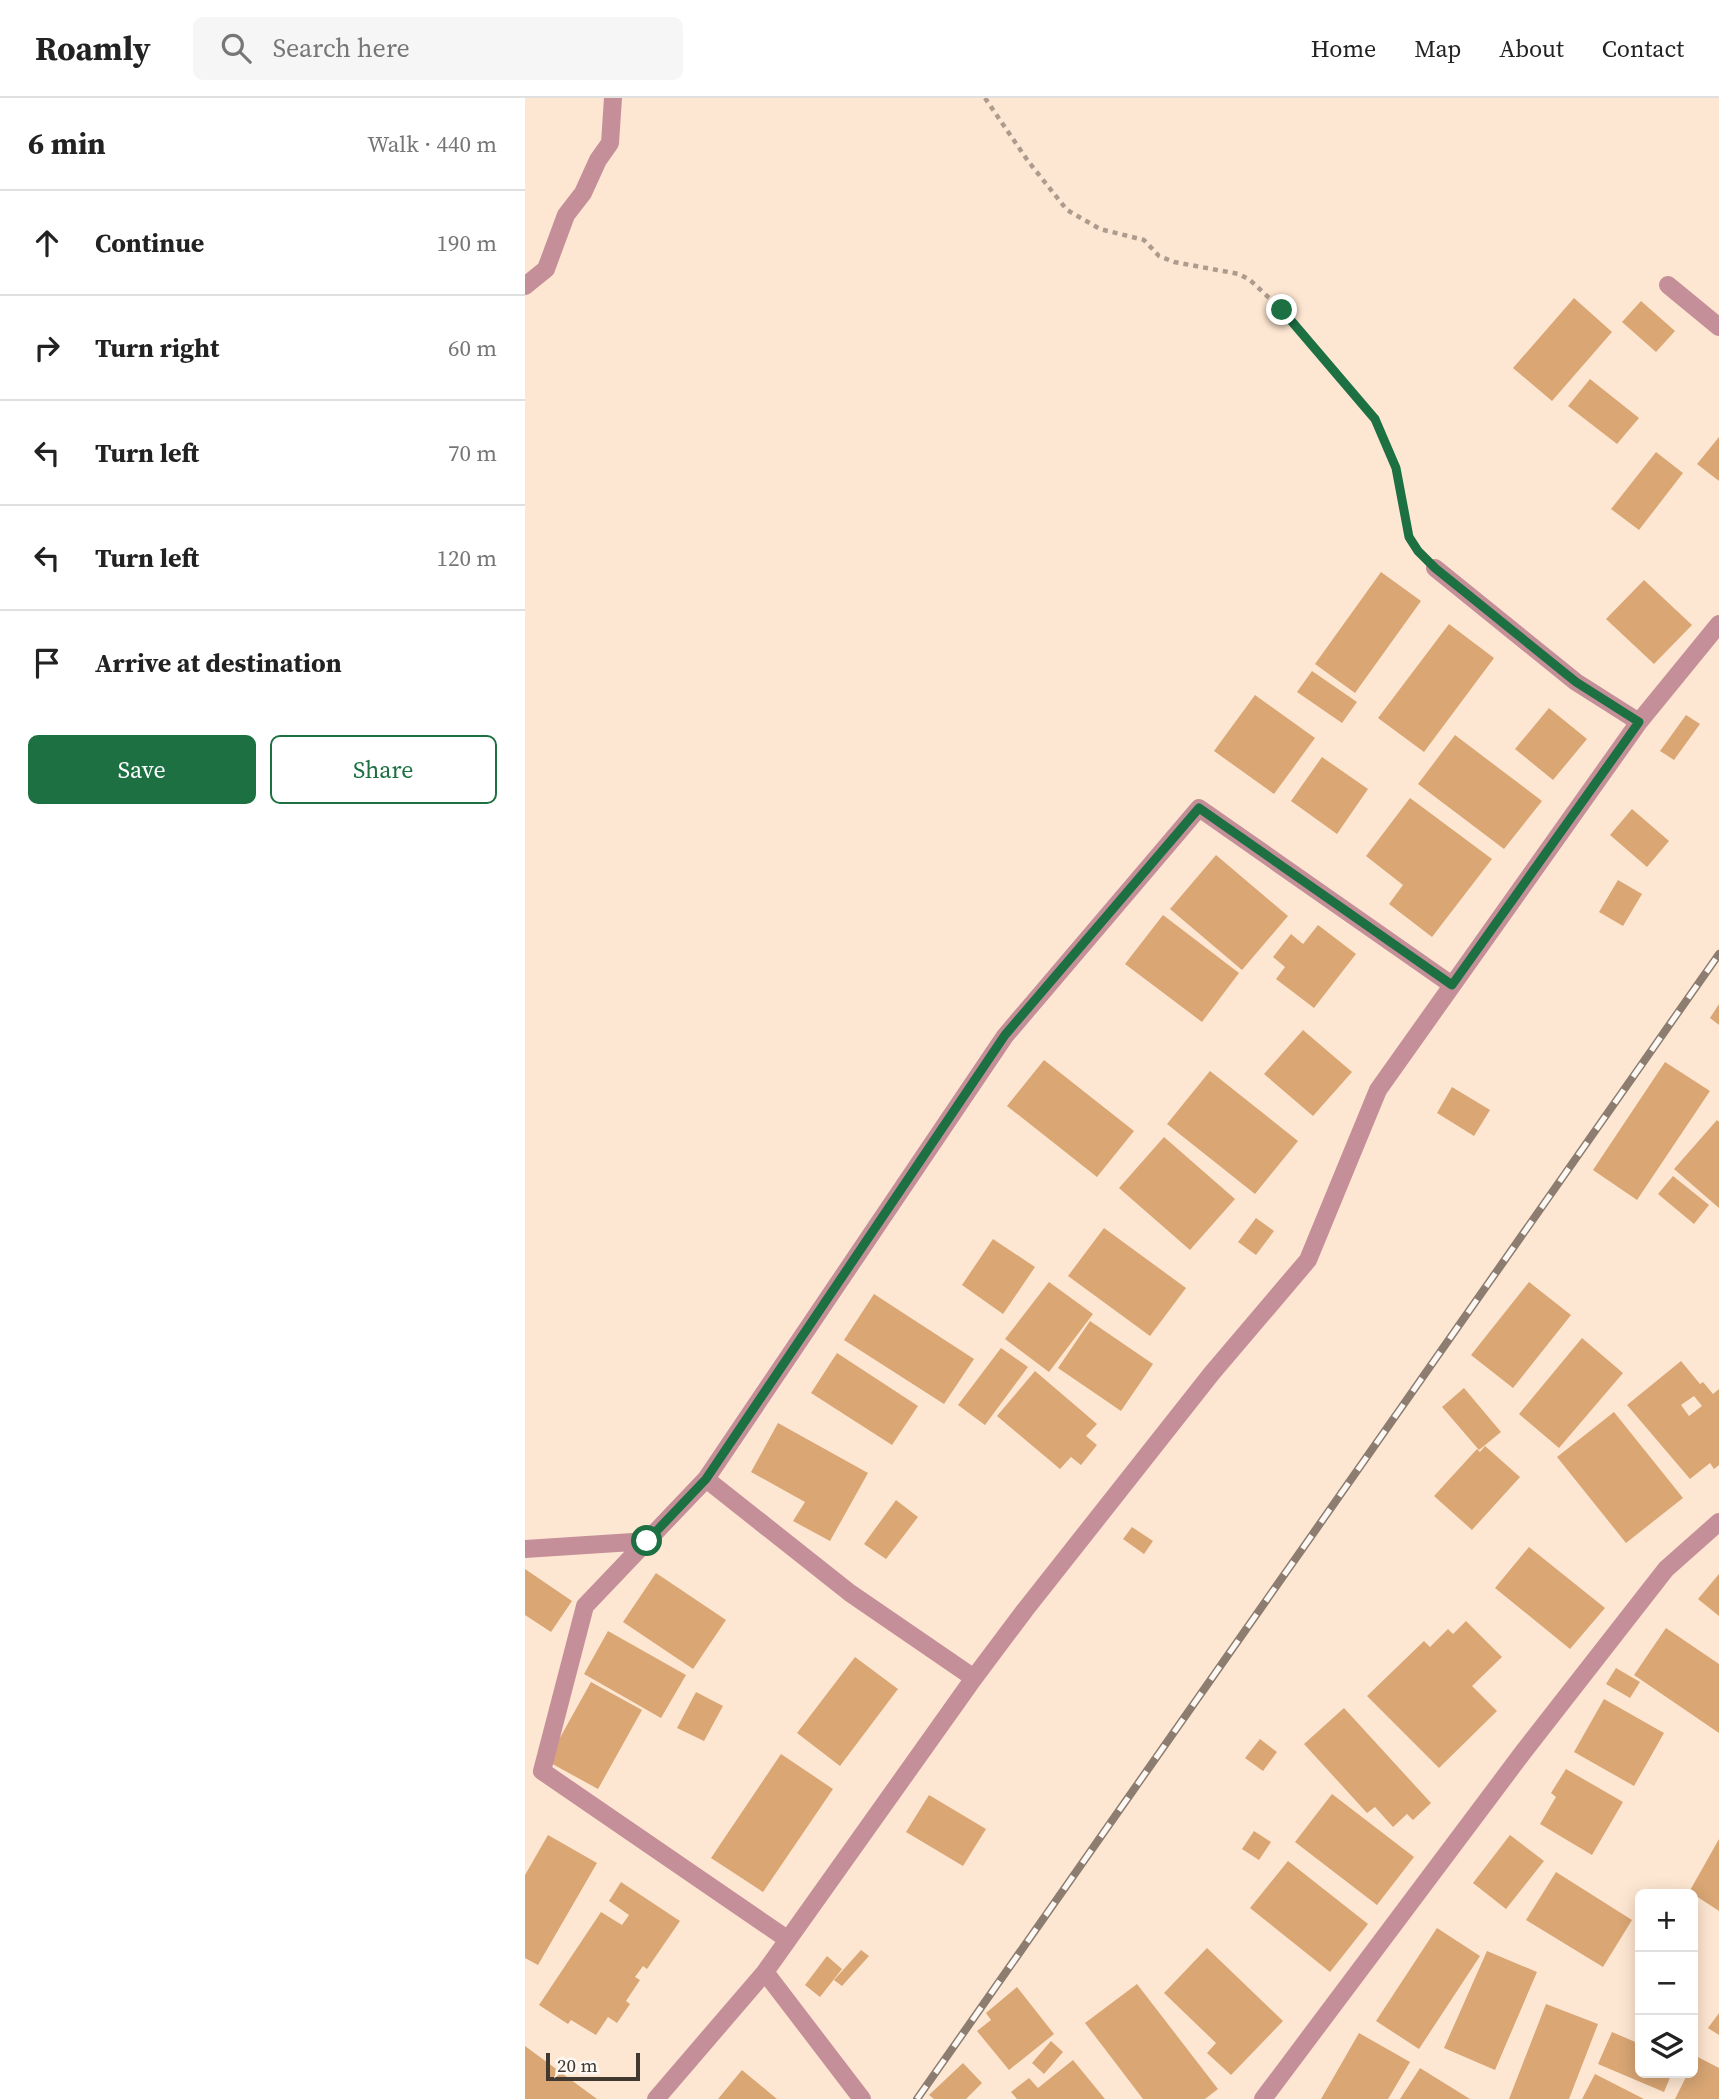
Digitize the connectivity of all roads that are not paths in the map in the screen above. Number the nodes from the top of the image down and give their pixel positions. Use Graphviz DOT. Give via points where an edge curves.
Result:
graph roads {
  1 [pos="613,98"];
  2 [pos="1668,285"];
  3 [pos="525,286"];
  4 [pos="1719,327"];
  5 [pos="1435,568"];
  6 [pos="1719,624"];
  7 [pos="1639,722"];
  8 [pos="1452,985"];
  9 [pos="706,1479"];
  10 [pos="1719,1522"];
  11 [pos="647,1541"];
  12 [pos="525,1549"];
  13 [pos="974,1678"];
  14 [pos="787,1939"];
  15 [pos="765,1972"];
  16 [pos="656,2099"];
  17 [pos="862,2099"];
  18 [pos="1263,2099"];
  1 -- 3 [label="street" via="610,143 566,215 546,269"];
  2 -- 4 [label="street"];
  5 -- 7 [label="street" via="1576,682"];
  6 -- 7 [label="street"];
  7 -- 8 [label="street"];
  8 -- 9 [label="street" via="1199,808 1005,1035"];
  8 -- 13 [label="street" via="1378,1090 1308,1260 1204,1384"];
  9 -- 11 [label="street"];
  9 -- 13 [label="street" via="850,1593"];
  10 -- 18 [label="street" via="1667,1569"];
  11 -- 12 [label="street"];
  11 -- 14 [label="street" via="585,1606 542,1771"];
  13 -- 14 [label="street"];
  14 -- 15 [label="street"];
  15 -- 16 [label="street"];
  15 -- 17 [label="street"];
}
